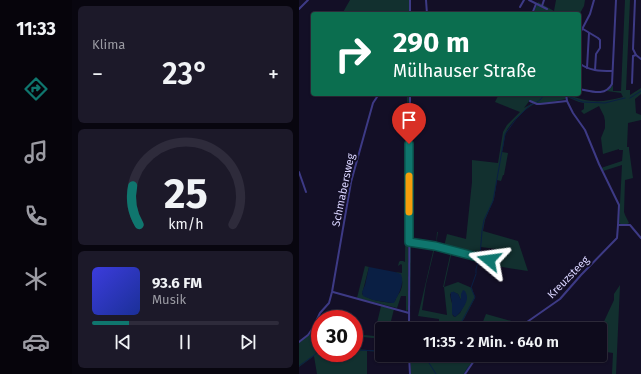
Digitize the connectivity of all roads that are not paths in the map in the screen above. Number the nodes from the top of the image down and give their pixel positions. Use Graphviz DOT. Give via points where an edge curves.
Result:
graph roads {
  1 [pos="308,0"];
  2 [pos="410,0"];
  3 [pos="426,0"];
  4 [pos="524,0"];
  5 [pos="529,0"];
  6 [pos="544,0"];
  7 [pos="595,0"];
  8 [pos="616,0"];
  9 [pos="635,0"];
  10 [pos="536,4"];
  11 [pos="542,6"];
  12 [pos="520,7"];
  13 [pos="299,9"];
  14 [pos="547,9"];
  15 [pos="410,12"];
  16 [pos="427,12"];
  17 [pos="533,12"];
  18 [pos="583,29"];
  19 [pos="581,32"];
  20 [pos="589,32"];
  21 [pos="636,55"];
  22 [pos="641,59"];
  23 [pos="581,64"];
  24 [pos="587,68"];
  25 [pos="595,70"];
  26 [pos="612,71"];
  27 [pos="632,83"];
  28 [pos="581,89"];
  29 [pos="378,96"];
  30 [pos="410,96"];
  31 [pos="566,96"];
  32 [pos="567,100"];
  33 [pos="530,101"];
  34 [pos="299,172"];
  35 [pos="306,192"];
  36 [pos="618,225"];
  37 [pos="641,238"];
  38 [pos="409,242"];
  39 [pos="489,260"];
  40 [pos="332,292"];
  41 [pos="409,313"];
  42 [pos="409,322"];
  43 [pos="527,322"];
  44 [pos="299,342"];
  45 [pos="409,362"];
  46 [pos="473,362"];
  47 [pos="410,374"];
  48 [pos="465,374"];
  1 -- 13 [label="street"];
  2 -- 15 [label="street"];
  3 -- 16 [label="street"];
  4 -- 12 [label="street"];
  5 -- 10 [label="street"];
  6 -- 11 [label="street"];
  7 -- 18 [label="street"];
  8 -- 26 [label="street"];
  9 -- 21 [label="street" via="633,50"];
  10 -- 11 [label="street"];
  10 -- 17 [label="street"];
  11 -- 14 [label="street"];
  18 -- 19 [label="street"];
  18 -- 20 [label="street"];
  20 -- 24 [label="street"];
  20 -- 25 [label="street" via="600,40"];
  21 -- 22 [label="street"];
  21 -- 27 [label="street" via="633,56"];
  23 -- 24 [label="street"];
  24 -- 25 [label="street"];
  25 -- 26 [label="street"];
  26 -- 28 [label="street" via="612,84 604,92"];
  29 -- 40 [label="street, Schmabersweg" via="373,103 351,182"];
  30 -- 38 [label="street"];
  31 -- 32 [label="street, Kreuzsteeg"];
  32 -- 33 [label="street" via="540,104"];
  32 -- 36 [label="street, Kreuzsteeg" via="585,130 619,205"];
  34 -- 35 [label="street"];
  36 -- 37 [label="street" via="630,225"];
  36 -- 43 [label="street, Kreuzsteeg" via="617,238 560,299"];
  38 -- 39 [label="street"];
  38 -- 41 [label="street"];
  40 -- 41 [label="street"];
  40 -- 44 [label="street, Schmabersweg" via="329,303 320,313 313,328"];
  41 -- 42 [label="street"];
  45 -- 47 [label="street"];
  46 -- 48 [label="street"];
}
